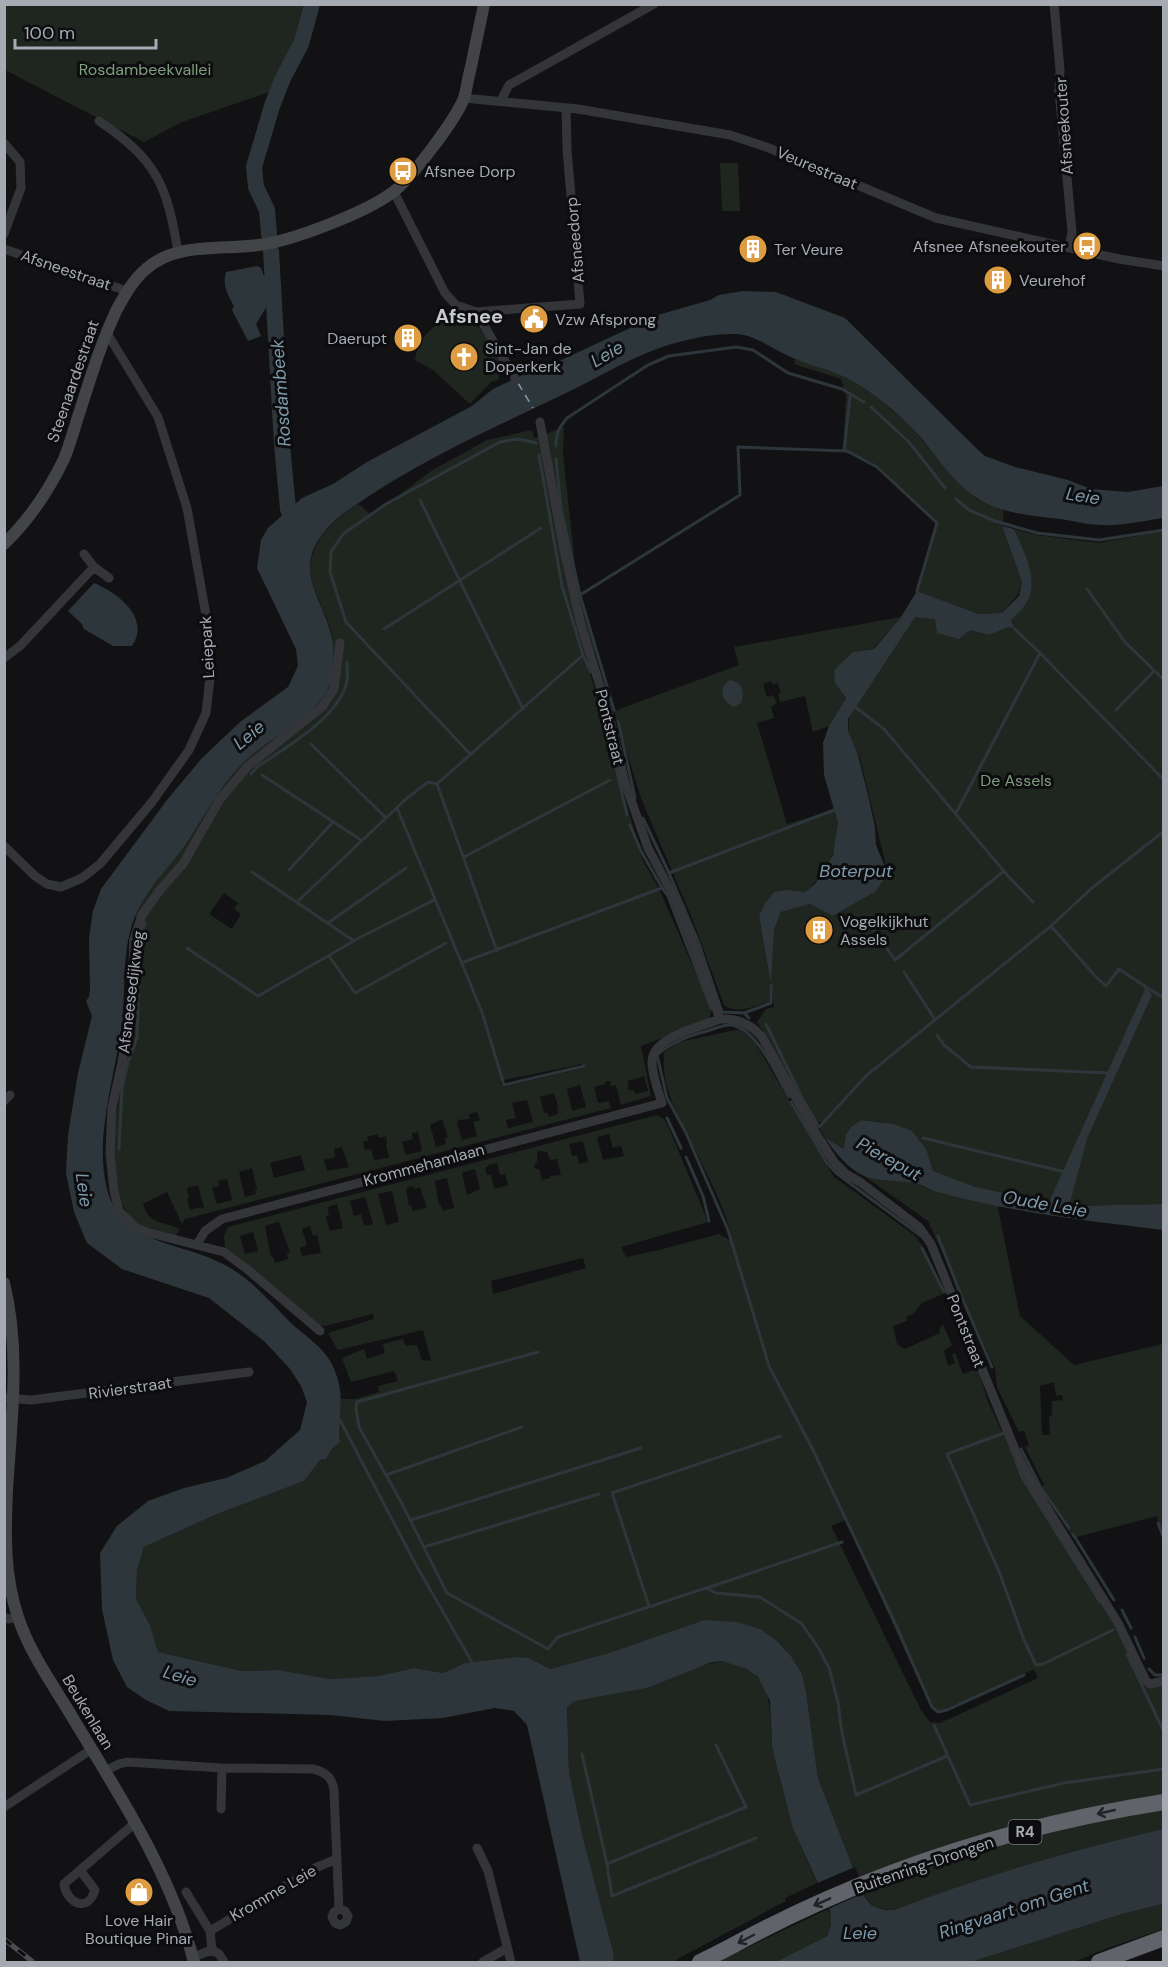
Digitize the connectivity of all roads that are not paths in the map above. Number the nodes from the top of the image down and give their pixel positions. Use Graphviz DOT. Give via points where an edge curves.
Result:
graph roads {
  1 [pos="484,4"];
  2 [pos="654,4"];
  3 [pos="1054,4"];
  4 [pos="464,98"];
  5 [pos="501,100"];
  6 [pos="566,108"];
  7 [pos="99,121"];
  8 [pos="4,143"];
  9 [pos="394,192"];
  10 [pos="4,234"];
  11 [pos="1069,248"];
  12 [pos="4,249"];
  13 [pos="178,252"];
  14 [pos="1164,266"];
  15 [pos="127,291"];
  16 [pos="476,312"];
  17 [pos="106,333"];
  18 [pos="516,380"];
  19 [pos="540,422"];
  20 [pos="4,544"];
  21 [pos="84,554"];
  22 [pos="94,567"];
  23 [pos="109,578"];
  24 [pos="340,643"];
  25 [pos="4,658"];
  26 [pos="4,846"];
  27 [pos="720,1019"];
  28 [pos="197,1244"];
  29 [pos="4,1283"];
  30 [pos="320,1331"];
  31 [pos="249,1372"];
  32 [pos="8,1399"];
  33 [pos="5,1527"];
  34 [pos="4,1617"];
  35 [pos="18,1617"];
  36 [pos="1164,1681"];
  37 [pos="92,1749"];
  38 [pos="222,1768"];
  39 [pos="105,1771"];
  40 [pos="1164,1802"];
  41 [pos="4,1807"];
  42 [pos="221,1809"];
  43 [pos="136,1822"];
  44 [pos="477,1848"];
  45 [pos="337,1859"];
  46 [pos="80,1870"];
  47 [pos="186,1892"];
  48 [pos="339,1909"];
  49 [pos="210,1931"];
  50 [pos="1164,1938"];
  51 [pos="507,1948"];
  52 [pos="212,1950"];
  53 [pos="194,1960"];
  54 [pos="224,1962"];
  55 [pos="483,1962"];
  56 [pos="511,1962"];
  57 [pos="700,1962"];
  58 [pos="1099,1962"];
  1 -- 4 [label="street, Steenaardestraat"];
  2 -- 5 [label="street" via="509,85"];
  3 -- 11 [label="street, Afsneekouter" via="1072,232"];
  4 -- 5 [label="street, Veurestraat"];
  4 -- 9 [label="street, Steenaardestraat" via="424,158"];
  5 -- 6 [label="street, Veurestraat"];
  6 -- 11 [label="street, Veurestraat" via="730,135 936,218"];
  6 -- 16 [label="street, Afsneedorp" via="580,304"];
  7 -- 13 [label="street" via="135,147 155,171 168,201"];
  8 -- 10 [label="street" via="20,162 21,188"];
  9 -- 13 [label="street, Steenaardestraat" via="290,238 261,245"];
  9 -- 16 [label="street" via="445,293 456,305"];
  11 -- 14 [label="street, Veurestraat"];
  12 -- 15 [label="street, Afsneestraat"];
  13 -- 15 [label="street, Steenaardestraat" via="158,259"];
  15 -- 17 [label="street, Steenaardestraat"];
  16 -- 18 [label="street"];
  17 -- 20 [label="street, Steenaardestraat" via="64,458 44,494"];
  17 -- 26 [label="street, Leiepark" via="158,417 187,508 209,632 211,669 206,713 189,750 152,802 100,864 82,878 61,887 47,884"];
  19 -- 27 [label="street, Pontstraat" via="578,614 625,783 648,848 675,899"];
  21 -- 22 [label="street"];
  22 -- 23 [label="street"];
  22 -- 25 [label="street"];
  24 -- 28 [label="street, Afsneesedijkweg" via="334,689 322,707 248,766 220,800 183,864 142,915 134,939 132,999 112,1107 110,1153 114,1191 119,1211 135,1227"];
  27 -- 28 [label="street, Krommehamlaan" via="656,1047 652,1063 662,1103 222,1219 205,1231"];
  27 -- 36 [label="street, Pontstraat" via="743,1022 756,1030 834,1162 919,1227 931,1244 1018,1457 1036,1491 1118,1623 1146,1681"];
  28 -- 30 [label="street, Afsneesedijkweg" via="224,1252"];
  29 -- 32 [label="street, Beukenlaan" via="13,1339"];
  31 -- 32 [label="street, Rivierstraat" via="32,1400"];
  32 -- 33 [label="street, Beukenlaan"];
  33 -- 35 [label="street, Beukenlaan" via="10,1586"];
  34 -- 35 [label="street"];
  35 -- 37 [label="street, Beukenlaan" via="27,1642"];
  37 -- 39 [label="street, Beukenlaan"];
  37 -- 41 [label="street"];
  38 -- 39 [label="street, Kromme Leie" via="127,1762"];
  38 -- 42 [label="street"];
  38 -- 45 [label="street, Kromme Leie" via="313,1769 327,1774 333,1785"];
  39 -- 43 [label="street, Beukenlaan"];
  40 -- 57 [label="highway, Buitenring-Drongen / R4, one-way" via="1052,1824 890,1873 793,1915"];
  43 -- 46 [label="street"];
  43 -- 53 [label="street, Beukenlaan" via="162,1872"];
  44 -- 51 [label="street" via="488,1871"];
  45 -- 48 [label="street, Kromme Leie"];
  45 -- 49 [label="street, Kromme Leie" via="315,1868"];
  47 -- 49 [label="street"];
  49 -- 52 [label="street"];
  50 -- 58 [label="highway"];
  51 -- 55 [label="street"];
  51 -- 56 [label="street"];
  52 -- 53 [label="street, Beukenlaan"];
  52 -- 54 [label="street"];
}
